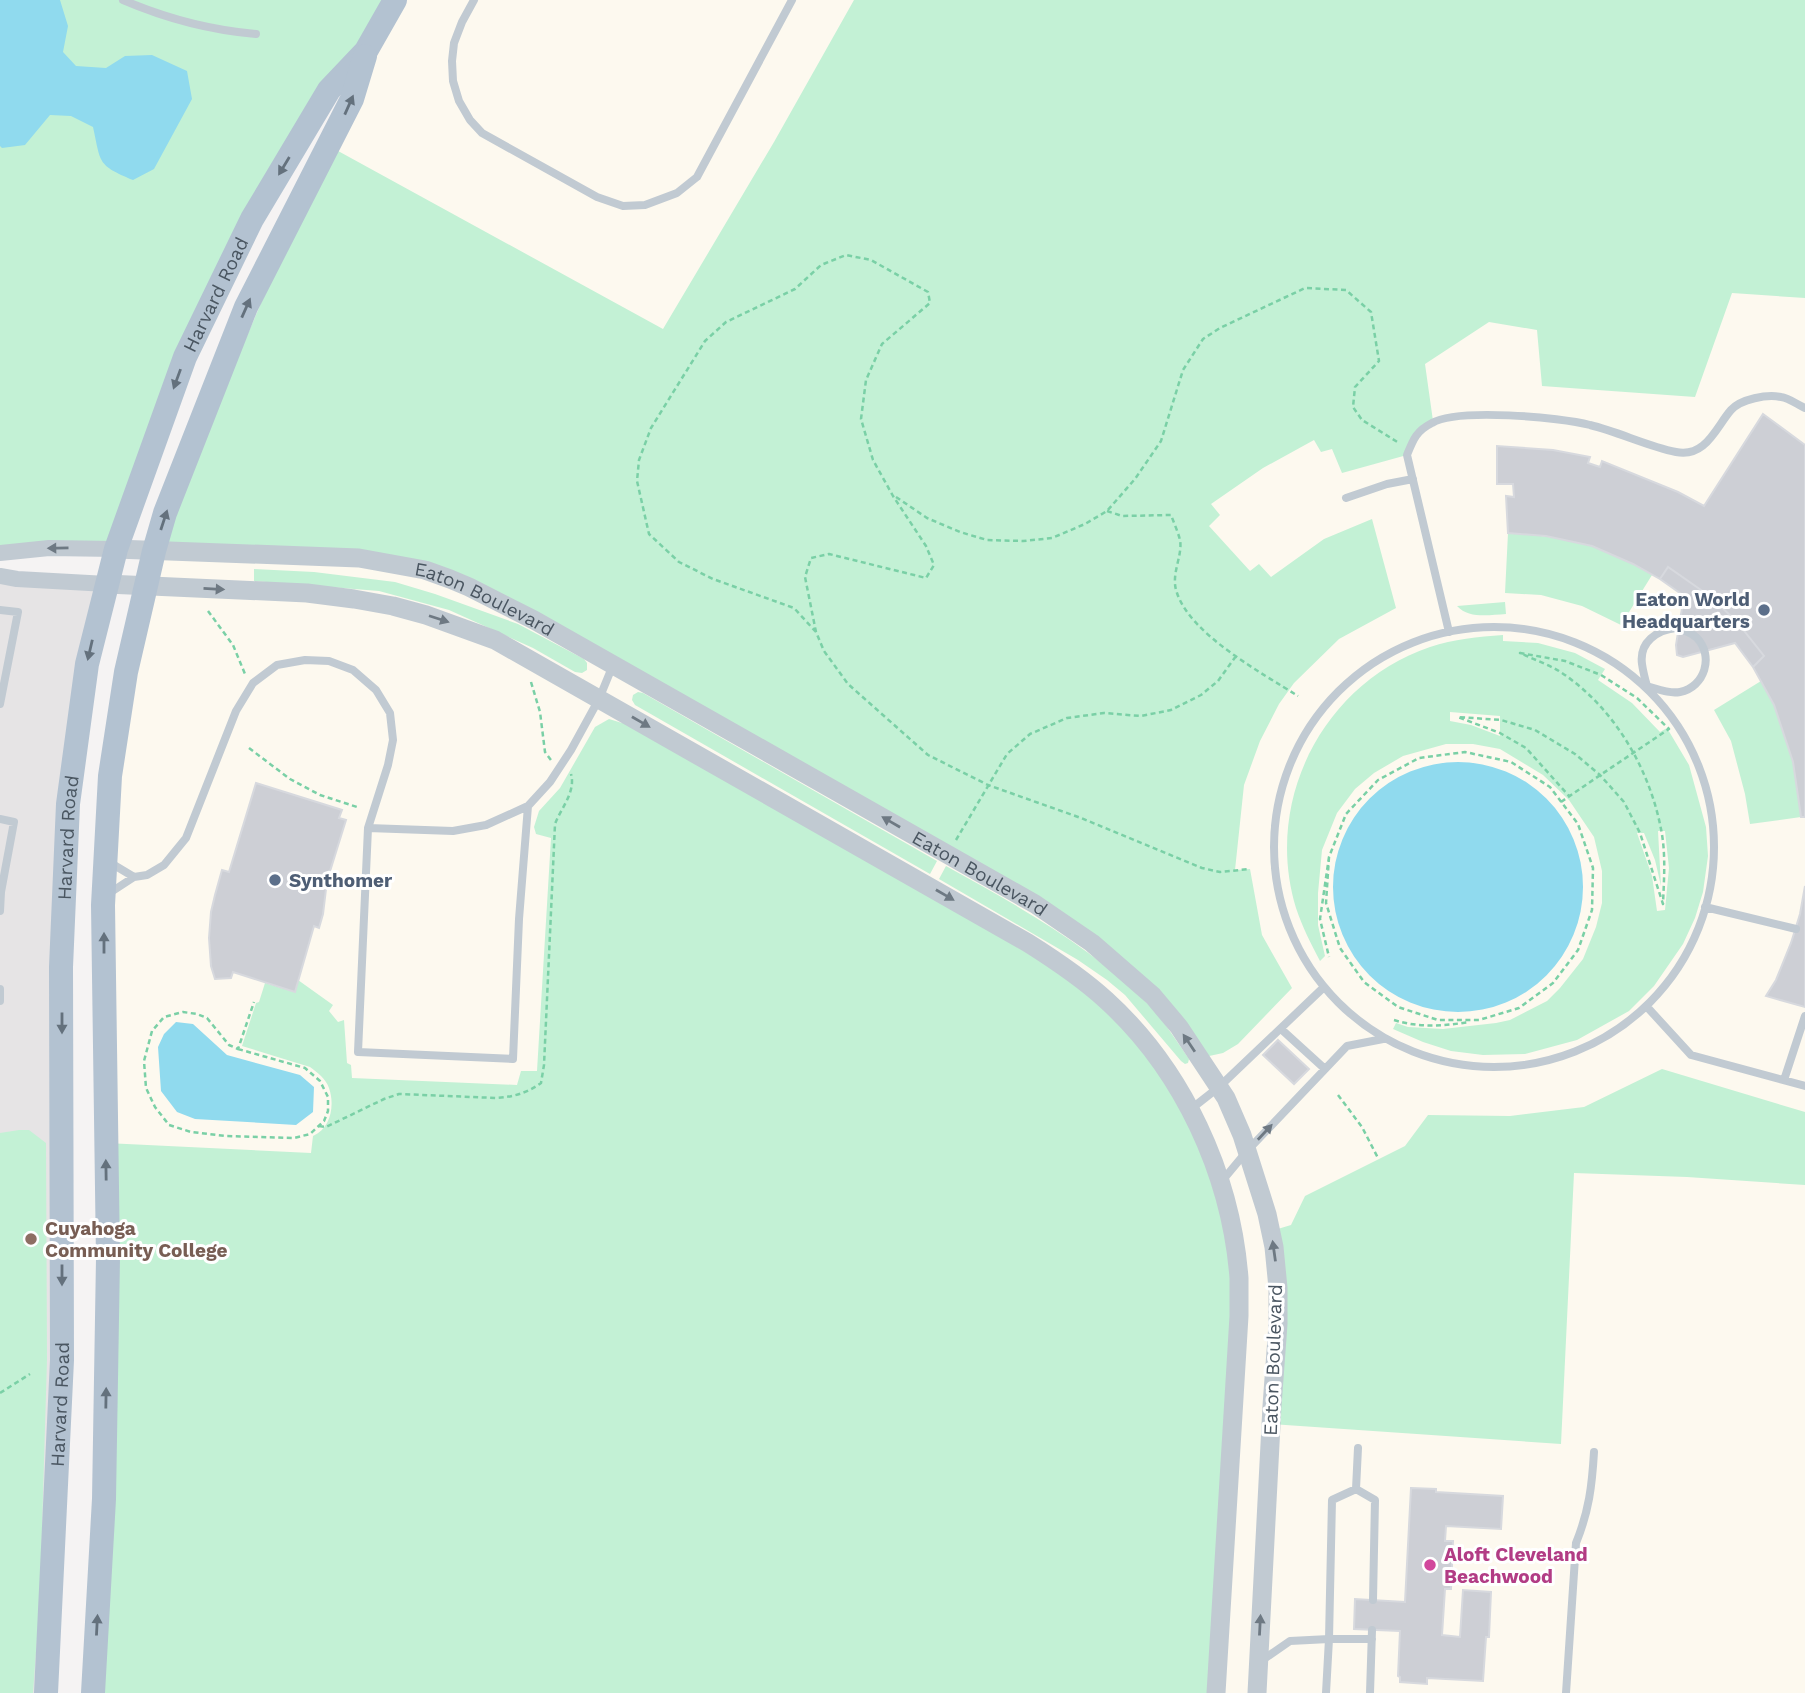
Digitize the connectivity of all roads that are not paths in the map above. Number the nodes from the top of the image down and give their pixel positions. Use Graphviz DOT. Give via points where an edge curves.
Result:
graph roads {
  1 [pos="122,0"];
  2 [pos="395,0"];
  3 [pos="474,0"];
  4 [pos="792,0"];
  5 [pos="256,34"];
  6 [pos="366,51"];
  7 [pos="1805,408"];
  8 [pos="1413,479"];
  9 [pos="1346,498"];
  10 [pos="117,550"];
  11 [pos="154,551"];
  12 [pos="0,553"];
  13 [pos="0,576"];
  14 [pos="107,584"];
  15 [pos="146,586"];
  16 [pos="0,610"];
  17 [pos="1449,632"];
  18 [pos="613,665"];
  19 [pos="1647,686"];
  20 [pos="599,699"];
  21 [pos="0,704"];
  22 [pos="528,806"];
  23 [pos="0,819"];
  24 [pos="368,828"];
  25 [pos="106,861"];
  26 [pos="134,877"];
  27 [pos="104,897"];
  28 [pos="1705,907"];
  29 [pos="0,911"];
  30 [pos="1796,929"];
  31 [pos="1323,988"];
  32 [pos="0,989"];
  33 [pos="0,1001"];
  34 [pos="1648,1008"];
  35 [pos="1805,1016"];
  36 [pos="1281,1029"];
  37 [pos="1383,1039"];
  38 [pos="1325,1069"];
  39 [pos="1784,1080"];
  40 [pos="1805,1086"];
  41 [pos="1219,1087"];
  42 [pos="1190,1110"];
  43 [pos="1247,1151"];
  44 [pos="1220,1183"];
  45 [pos="1358,1448"];
  46 [pos="1594,1452"];
  47 [pos="1356,1489"];
  48 [pos="1373,1601"];
  49 [pos="1329,1639"];
  50 [pos="1258,1662"];
  51 [pos="46,1693"];
  52 [pos="93,1693"];
  53 [pos="1216,1693"];
  54 [pos="1257,1693"];
  55 [pos="1326,1693"];
  56 [pos="1370,1693"];
  57 [pos="1566,1693"];
  1 -- 5 [label="lane" via="174,19"];
  2 -- 6 [label="main road, Harvard Road"];
  3 -- 4 [label="lane" via="454,43 452,61 459,101 470,120 481,133 530,161 623,206 645,205 677,193 697,177"];
  6 -- 10 [label="main road, Harvard Road, one-way" via="329,90 252,219 185,356"];
  11 -- 6 [label="main road, Harvard Road, one-way" via="246,307 352,99"];
  7 -- 8 [label="lane" via="1782,397 1753,397 1733,407 1709,442 1679,453 1589,425 1529,416 1461,416 1433,422 1413,437 1407,455"];
  8 -- 9 [label="lane"];
  8 -- 17 [label="lane"];
  10 -- 11 [label="street, Eaton Boulevard"];
  10 -- 12 [label="street, one-way" via="49,548"];
  10 -- 14 [label="main road, Harvard Road"];
  11 -- 15 [label="main road, Harvard Road"];
  11 -- 18 [label="street, Eaton Boulevard" via="359,558 425,570 469,587"];
  13 -- 14 [label="street"];
  14 -- 15 [label="street, Eaton Boulevard"];
  14 -- 51 [label="main road, Harvard Road, one-way" via="87,664 68,804 61,967 62,1360"];
  15 -- 20 [label="street, Eaton Boulevard, one-way" via="307,593 393,606 495,640"];
  15 -- 25 [label="main road, Harvard Road" via="125,672 110,776"];
  16 -- 21 [label="lane" via="18,612"];
  17 -- 19 [label="lane" via="1480,626 1541,630 1598,650"];
  17 -- 31 [label="lane" via="1421,638 1367,666 1323,707 1292,759 1275,817 1275,878 1290,928"];
  18 -- 20 [label="lane"];
  41 -- 18 [label="street, Eaton Boulevard, one-way" via="1153,996 1083,936"];
  19 -- 19 [label="lane" via="1678,692 1696,684 1706,656 1696,637 1676,628 1655,634 1643,651"];
  19 -- 28 [label="lane" via="1690,743 1713,811 1713,882"];
  20 -- 22 [label="lane" via="550,782"];
  20 -- 42 [label="street, Eaton Boulevard, one-way" via="1066,968 1139,1035"];
  22 -- 24 [label="lane" via="486,825 453,831"];
  22 -- 24 [label="lane" via="513,1059 358,1052"];
  23 -- 29 [label="lane" via="14,822"];
  24 -- 26 [label="lane" via="393,740 390,713 376,690 353,670 329,661 277,665 253,683 236,711 186,838 164,865"];
  25 -- 26 [label="lane"];
  25 -- 27 [label="main road, Harvard Road"];
  26 -- 27 [label="lane"];
  52 -- 27 [label="main road, Harvard Road, one-way" via="104,1499 108,1258"];
  28 -- 30 [label="lane"];
  28 -- 34 [label="lane" via="1691,951"];
  31 -- 36 [label="lane"];
  31 -- 37 [label="lane"];
  32 -- 33 [label="lane"];
  34 -- 37 [label="lane" via="1589,1048 1520,1068 1449,1065"];
  34 -- 39 [label="lane" via="1691,1055"];
  35 -- 39 [label="lane"];
  36 -- 38 [label="lane"];
  36 -- 41 [label="lane"];
  37 -- 38 [label="lane" via="1347,1046"];
  43 -- 38 [label="lane, one-way"];
  39 -- 40 [label="lane"];
  41 -- 42 [label="lane"];
  41 -- 43 [label="street, Eaton Boulevard"];
  42 -- 44 [label="street, Eaton Boulevard"];
  43 -- 44 [label="lane"];
  50 -- 43 [label="street, Eaton Boulevard, one-way" via="1278,1288 1267,1214"];
  44 -- 53 [label="street, Eaton Boulevard" via="1231,1228 1239,1316"];
  45 -- 47 [label="lane"];
  46 -- 57 [label="lane" via="1592,1487 1576,1543"];
  47 -- 48 [label="lane" via="1375,1500"];
  47 -- 49 [label="lane" via="1332,1500"];
  49 -- 50 [label="lane" via="1290,1641"];
  49 -- 55 [label="lane"];
  49 -- 56 [label="lane" via="1372,1635"];
  50 -- 54 [label="street, Eaton Boulevard"];
}
